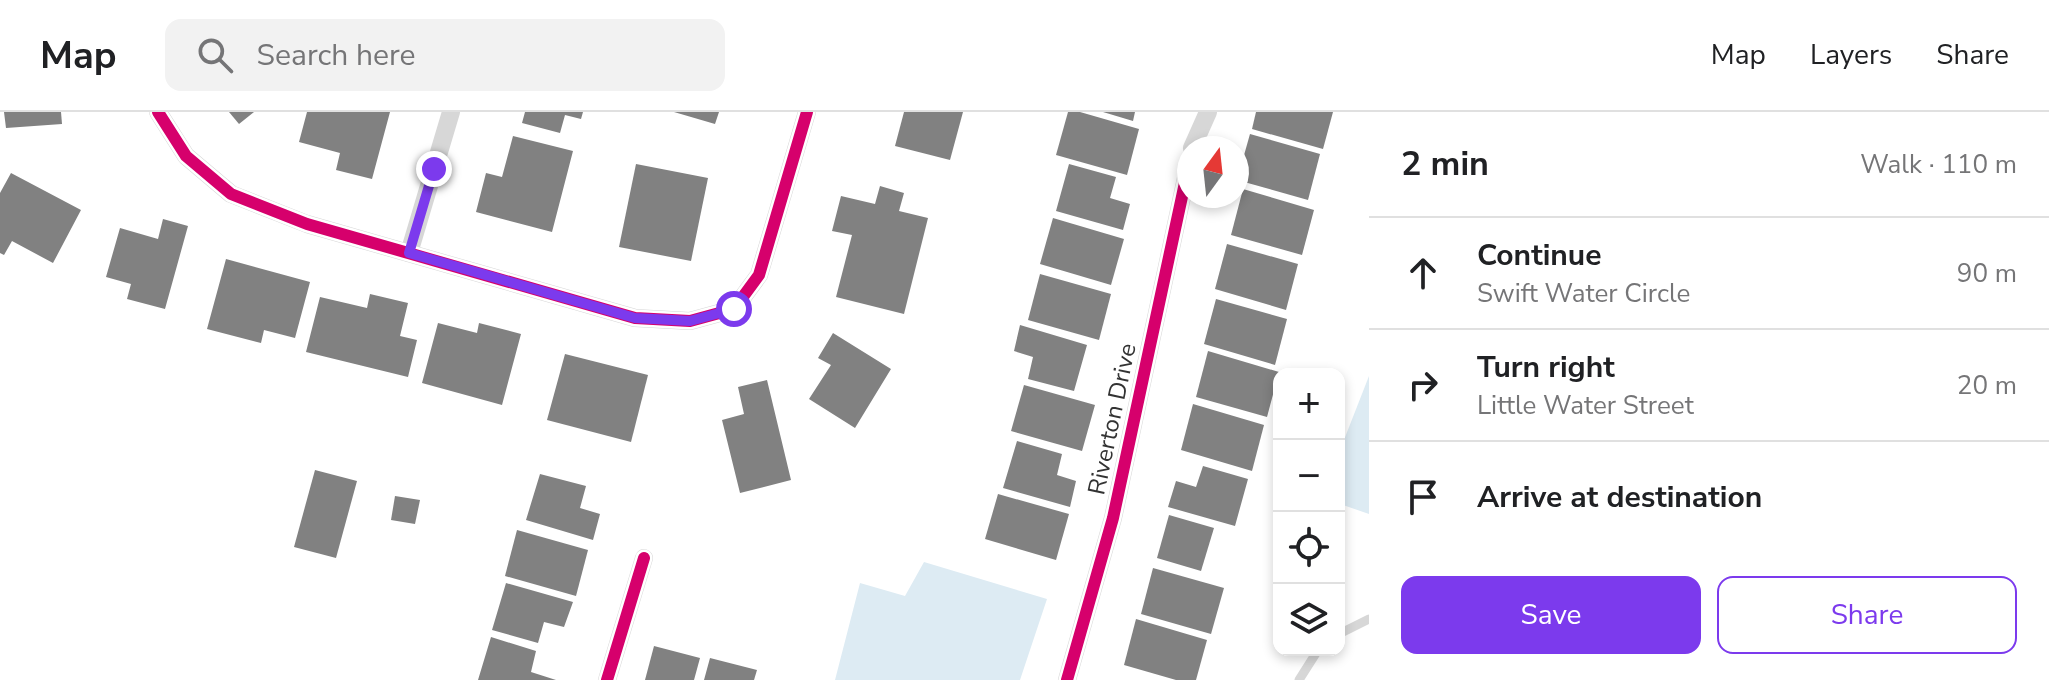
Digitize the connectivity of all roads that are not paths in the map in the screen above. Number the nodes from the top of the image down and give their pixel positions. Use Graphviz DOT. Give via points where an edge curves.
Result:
graph roads {
  1 [pos="158,112"];
  2 [pos="451,112"];
  3 [pos="807,112"];
  4 [pos="1193,112"];
  5 [pos="1208,112"];
  6 [pos="1193,136"];
  7 [pos="1197,136"];
  8 [pos="1180,208"];
  9 [pos="409,253"];
  10 [pos="644,558"];
  11 [pos="1369,619"];
  12 [pos="1345,631"];
  13 [pos="1314,656"];
  14 [pos="607,680"];
  15 [pos="1067,680"];
  16 [pos="1299,680"];
  1 -- 9 [label="street" via="186,156 231,194 307,224"];
  2 -- 9 [label="street"];
  3 -- 9 [label="street" via="759,275 734,309 690,321 635,318"];
  4 -- 6 [label="street"];
  5 -- 7 [label="street"];
  8 -- 15 [label="street, Riverton Drive" via="1113,518"];
  10 -- 14 [label="street"];
  11 -- 12 [label="lane"];
  13 -- 16 [label="lane"];
}
